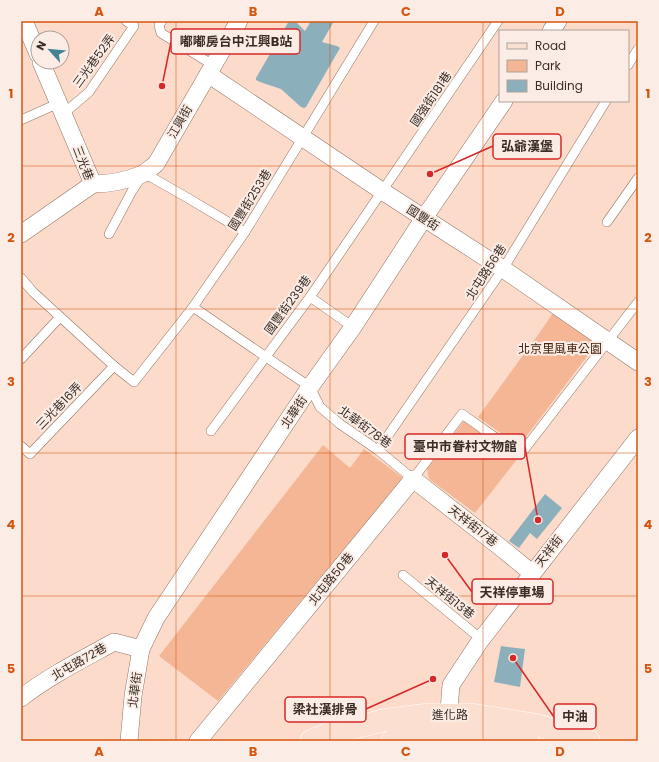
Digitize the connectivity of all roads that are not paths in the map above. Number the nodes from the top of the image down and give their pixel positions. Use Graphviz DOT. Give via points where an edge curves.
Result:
graph roads {
  1 [pos="24,21"];
  2 [pos="126,21"];
  3 [pos="162,21"];
  4 [pos="239,21"];
  5 [pos="374,21"];
  6 [pos="498,21"];
  7 [pos="558,21"];
  8 [pos="552,30"];
  9 [pos="30,35"];
  10 [pos="638,49"];
  11 [pos="629,63"];
  12 [pos="211,69"];
  13 [pos="44,70"];
  14 [pos="503,102"];
  15 [pos="605,102"];
  16 [pos="61,108"];
  17 [pos="21,120"];
  18 [pos="303,137"];
  19 [pos="144,173"];
  20 [pos="638,178"];
  21 [pos="93,184"];
  22 [pos="382,191"];
  23 [pos="424,218"];
  24 [pos="607,222"];
  25 [pos="245,232"];
  26 [pos="21,234"];
  27 [pos="109,234"];
  28 [pos="503,269"];
  29 [pos="21,278"];
  30 [pos="310,297"];
  31 [pos="638,302"];
  32 [pos="193,307"];
  33 [pos="60,317"];
  34 [pos="353,327"];
  35 [pos="608,341"];
  36 [pos="266,356"];
  37 [pos="21,359"];
  38 [pos="638,362"];
  39 [pos="114,366"];
  40 [pos="310,387"];
  41 [pos="211,431"];
  42 [pos="638,438"];
  43 [pos="21,446"];
  44 [pos="378,450"];
  45 [pos="413,479"];
  46 [pos="532,573"];
  47 [pos="403,575"];
  48 [pos="481,639"];
  49 [pos="142,649"];
  50 [pos="21,698"];
  51 [pos="448,725"];
  52 [pos="129,741"];
  53 [pos="198,741"];
  54 [pos="311,741"];
  55 [pos="392,741"];
  56 [pos="528,741"];
  57 [pos="589,741"];
  1 -- 9 [label="street"];
  2 -- 16 [label="lane, 三光巷52弄" via="134,26 89,92"];
  3 -- 12 [label="lane" via="159,25 161,33"];
  4 -- 12 [label="street, 江興街"];
  5 -- 18 [label="lane, 國豐街253巷"];
  6 -- 22 [label="lane, 國強街181巷"];
  7 -- 8 [label="street"];
  10 -- 11 [label="lane"];
  12 -- 18 [label="street, 國豐街"];
  12 -- 19 [label="street, 江興街" via="156,164"];
  13 -- 16 [label="street, 三光巷"];
  14 -- 23 [label="street, 北華街"];
  15 -- 28 [label="lane, 北屯路56巷"];
  16 -- 17 [label="lane"];
  16 -- 21 [label="street, 三光巷"];
  18 -- 22 [label="street, 國豐街"];
  18 -- 25 [label="lane, 國豐街253巷"];
  19 -- 21 [label="street, 江興街" via="115,182"];
  19 -- 25 [label="lane"];
  19 -- 27 [label="lane"];
  20 -- 24 [label="lane"];
  21 -- 26 [label="street, 三光巷"];
  22 -- 23 [label="street, 國豐街"];
  22 -- 30 [label="lane, 國豐街239巷"];
  23 -- 28 [label="street, 國豐街"];
  23 -- 34 [label="street, 北華街"];
  25 -- 32 [label="lane, 國豐街253巷"];
  28 -- 35 [label="street, 國豐街"];
  28 -- 44 [label="lane, 北屯路56巷"];
  29 -- 33 [label="lane"];
  30 -- 34 [label="lane"];
  30 -- 36 [label="lane, 國豐街239巷"];
  31 -- 35 [label="lane"];
  32 -- 36 [label="lane"];
  32 -- 39 [label="lane, 國豐街253巷" via="134,382"];
  33 -- 37 [label="lane"];
  33 -- 39 [label="lane"];
  34 -- 40 [label="street, 北華街"];
  35 -- 38 [label="street, 國豐街"];
  35 -- 45 [label="lane, 北屯路50巷" via="520,455 462,414"];
  36 -- 40 [label="lane"];
  36 -- 41 [label="lane, 國豐街239巷"];
  39 -- 43 [label="lane, 三光巷16弄" via="30,454"];
  40 -- 44 [label="lane, 北華街78巷" via="320,407"];
  40 -- 49 [label="street, 北華街" via="156,618"];
  42 -- 46 [label="street, 天祥街"];
  44 -- 45 [label="lane, 北華街78巷"];
  45 -- 46 [label="street, 天祥街17巷"];
  45 -- 53 [label="street, 北屯路50巷"];
  46 -- 48 [label="street, 天祥街"];
  47 -- 48 [label="lane, 天祥街13巷"];
  48 -- 51 [label="street, 天祥街" via="451,685"];
  49 -- 50 [label="street, 北屯路72巷" via="114,642"];
  49 -- 52 [label="street, 北華街" via="133,696"];
  51 -- 54 [label="main road, 進化路" via="426,715 385,720 328,734"];
  51 -- 55 [label="main road, 進化路"];
  51 -- 56 [label="main road, 進化路" via="459,734"];
  51 -- 57 [label="main road, 進化路" via="475,715 537,725"];
}
